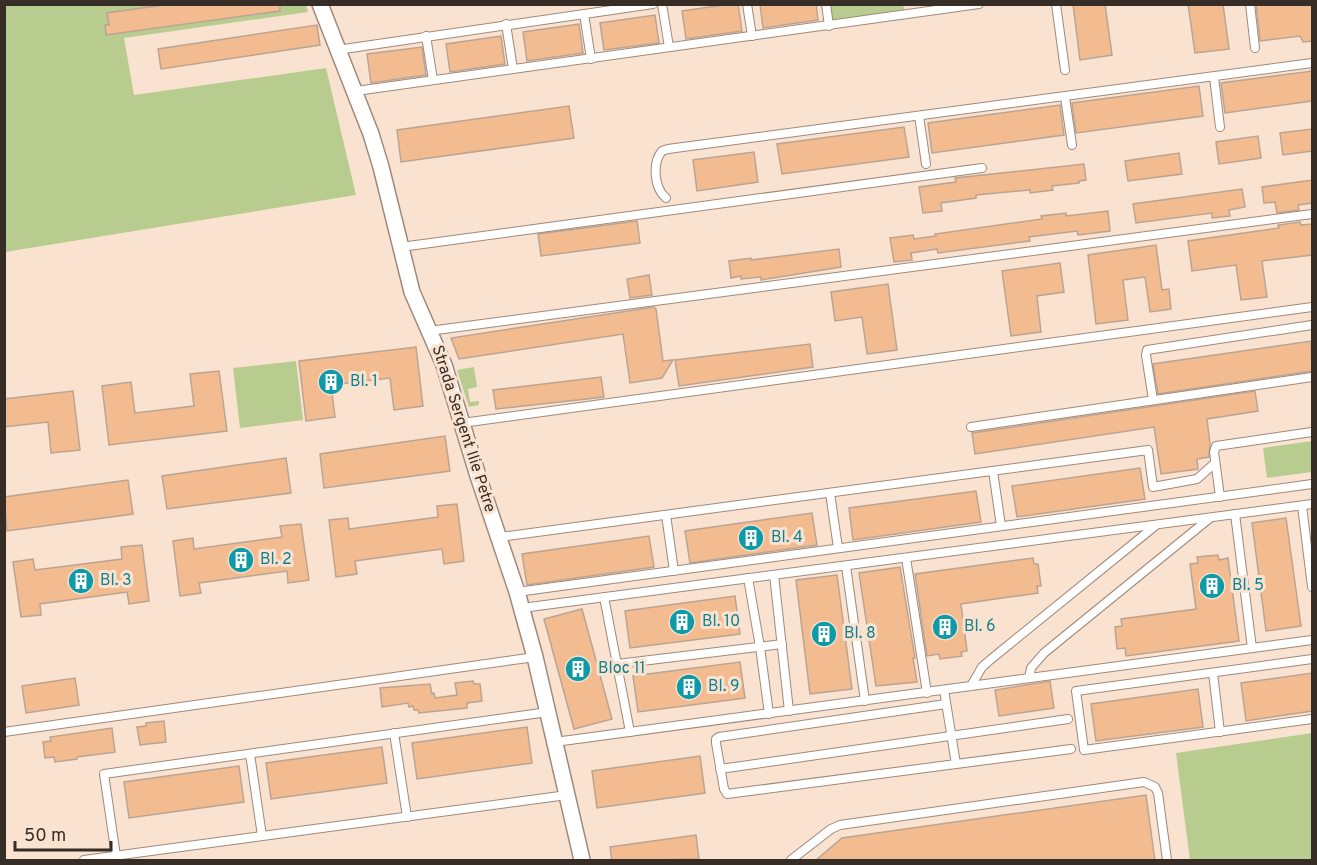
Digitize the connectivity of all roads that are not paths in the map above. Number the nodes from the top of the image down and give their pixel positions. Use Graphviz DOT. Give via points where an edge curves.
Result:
graph roads {
  1 [pos="320,4"];
  2 [pos="653,4"];
  3 [pos="663,4"];
  4 [pos="747,4"];
  5 [pos="826,4"];
  6 [pos="979,4"];
  7 [pos="1056,4"];
  8 [pos="1250,4"];
  9 [pos="915,9"];
  10 [pos="584,14"];
  11 [pos="506,24"];
  12 [pos="829,26"];
  13 [pos="426,36"];
  14 [pos="752,36"];
  15 [pos="669,47"];
  16 [pos="1255,48"];
  17 [pos="337,50"];
  18 [pos="591,59"];
  19 [pos="1312,63"];
  20 [pos="513,69"];
  21 [pos="1065,70"];
  22 [pos="1214,77"];
  23 [pos="433,80"];
  24 [pos="356,90"];
  25 [pos="1065,97"];
  26 [pos="919,116"];
  27 [pos="1220,127"];
  28 [pos="1072,145"];
  29 [pos="926,164"];
  30 [pos="982,168"];
  31 [pos="666,198"];
  32 [pos="1312,214"];
  33 [pos="400,247"];
  34 [pos="1312,307"];
  35 [pos="1312,325"];
  36 [pos="429,331"];
  37 [pos="1312,377"];
  38 [pos="1153,400"];
  39 [pos="462,423"];
  40 [pos="971,427"];
  41 [pos="1312,432"];
  42 [pos="1215,463"];
  43 [pos="993,471"];
  44 [pos="1312,484"];
  45 [pos="830,493"];
  46 [pos="1220,496"];
  47 [pos="1312,504"];
  48 [pos="1302,506"];
  49 [pos="1235,514"];
  50 [pos="666,515"];
  51 [pos="1210,518"];
  52 [pos="1156,525"];
  53 [pos="1001,526"];
  54 [pos="500,537"];
  55 [pos="838,549"];
  56 [pos="906,558"];
  57 [pos="846,566"];
  58 [pos="674,571"];
  59 [pos="774,575"];
  60 [pos="748,578"];
  61 [pos="1312,587"];
  62 [pos="517,592"];
  63 [pos="604,597"];
  64 [pos="522,608"];
  65 [pos="1312,640"];
  66 [pos="782,644"];
  67 [pos="760,647"];
  68 [pos="1252,648"];
  69 [pos="535,657"];
  70 [pos="1312,659"];
  71 [pos="617,664"];
  72 [pos="1213,672"];
  73 [pos="1029,678"];
  74 [pos="971,686"];
  75 [pos="944,690"];
  76 [pos="927,693"];
  77 [pos="865,701"];
  78 [pos="946,704"];
  79 [pos="789,711"];
  80 [pos="548,712"];
  81 [pos="769,714"];
  82 [pos="1068,719"];
  83 [pos="1312,719"];
  84 [pos="4,732"];
  85 [pos="630,732"];
  86 [pos="1220,732"];
  87 [pos="394,734"];
  88 [pos="951,735"];
  89 [pos="555,742"];
  90 [pos="1071,749"];
  91 [pos="250,754"];
  92 [pos="956,764"];
  93 [pos="720,769"];
  94 [pos="567,795"];
  95 [pos="407,817"];
  96 [pos="262,837"];
  97 [pos="116,856"];
  98 [pos="84,861"];
  99 [pos="582,861"];
  100 [pos="791,861"];
  101 [pos="1167,861"];
  1 -- 17 [label="street, Strada Sergent Ilie Petre"];
  2 -- 10 [label="lane"];
  3 -- 15 [label="lane"];
  4 -- 14 [label="lane"];
  5 -- 12 [label="lane"];
  6 -- 9 [label="lane"];
  7 -- 21 [label="lane"];
  8 -- 16 [label="lane"];
  9 -- 12 [label="lane"];
  10 -- 11 [label="lane"];
  10 -- 18 [label="lane"];
  11 -- 13 [label="lane"];
  11 -- 20 [label="lane"];
  12 -- 14 [label="lane"];
  13 -- 17 [label="lane"];
  13 -- 23 [label="lane"];
  14 -- 15 [label="lane"];
  15 -- 18 [label="lane"];
  17 -- 24 [label="street, Strada Sergent Ilie Petre"];
  18 -- 20 [label="lane"];
  19 -- 22 [label="lane"];
  20 -- 23 [label="lane"];
  22 -- 25 [label="lane"];
  22 -- 27 [label="lane"];
  23 -- 24 [label="lane"];
  24 -- 33 [label="street, Strada Sergent Ilie Petre" via="381,167"];
  25 -- 26 [label="lane"];
  25 -- 28 [label="lane"];
  26 -- 29 [label="lane"];
  26 -- 31 [label="lane" via="668,149 662,151 656,164 660,193"];
  30 -- 33 [label="lane"];
  32 -- 36 [label="lane"];
  33 -- 36 [label="street, Strada Sergent Ilie Petre" via="412,292"];
  34 -- 39 [label="lane"];
  35 -- 38 [label="lane" via="1147,350"];
  36 -- 39 [label="street, Strada Sergent Ilie Petre"];
  37 -- 38 [label="lane"];
  38 -- 40 [label="lane"];
  39 -- 54 [label="street, Strada Sergent Ilie Petre"];
  41 -- 42 [label="lane" via="1216,446"];
  42 -- 43 [label="lane" via="1197,479 1153,487 1148,450"];
  42 -- 46 [label="lane"];
  43 -- 45 [label="lane"];
  43 -- 53 [label="lane"];
  44 -- 46 [label="lane"];
  45 -- 50 [label="lane"];
  45 -- 55 [label="lane"];
  46 -- 53 [label="lane"];
  47 -- 48 [label="lane"];
  48 -- 49 [label="lane"];
  48 -- 61 [label="lane"];
  49 -- 51 [label="lane"];
  49 -- 68 [label="lane"];
  50 -- 54 [label="lane"];
  50 -- 58 [label="lane"];
  51 -- 52 [label="lane"];
  51 -- 73 [label="lane" via="1044,653 1031,668"];
  52 -- 56 [label="lane"];
  52 -- 74 [label="lane" via="990,660"];
  53 -- 55 [label="lane"];
  54 -- 62 [label="street, Strada Sergent Ilie Petre"];
  55 -- 58 [label="lane"];
  56 -- 57 [label="lane"];
  56 -- 76 [label="lane"];
  57 -- 59 [label="lane"];
  57 -- 77 [label="lane"];
  58 -- 62 [label="lane"];
  59 -- 60 [label="lane"];
  59 -- 66 [label="lane"];
  60 -- 63 [label="lane"];
  60 -- 67 [label="lane"];
  62 -- 64 [label="street, Strada Sergent Ilie Petre"];
  63 -- 64 [label="lane"];
  63 -- 71 [label="lane"];
  64 -- 69 [label="street, Strada Sergent Ilie Petre"];
  65 -- 68 [label="lane"];
  66 -- 67 [label="lane"];
  66 -- 79 [label="lane"];
  67 -- 71 [label="lane"];
  67 -- 81 [label="lane"];
  68 -- 73 [label="lane"];
  69 -- 80 [label="street, Strada Sergent Ilie Petre"];
  69 -- 84 [label="lane"];
  70 -- 72 [label="lane"];
  71 -- 85 [label="lane"];
  72 -- 86 [label="lane"];
  72 -- 86 [label="lane" via="1076,691 1084,750"];
  73 -- 74 [label="lane"];
  74 -- 75 [label="lane"];
  75 -- 76 [label="lane"];
  75 -- 78 [label="lane"];
  76 -- 77 [label="lane"];
  77 -- 79 [label="lane"];
  78 -- 88 [label="lane"];
  78 -- 93 [label="lane" via="719,737 716,743"];
  79 -- 81 [label="lane"];
  80 -- 87 [label="lane"];
  80 -- 89 [label="street, Strada Sergent Ilie Petre"];
  81 -- 85 [label="lane"];
  82 -- 88 [label="lane"];
  83 -- 86 [label="lane"];
  85 -- 89 [label="lane"];
  87 -- 91 [label="lane"];
  87 -- 95 [label="lane"];
  88 -- 92 [label="lane"];
  88 -- 93 [label="lane"];
  89 -- 94 [label="street, Strada Sergent Ilie Petre"];
  90 -- 92 [label="lane"];
  91 -- 96 [label="lane"];
  91 -- 97 [label="lane" via="104,774"];
  92 -- 93 [label="lane" via="728,794"];
  94 -- 95 [label="lane"];
  94 -- 99 [label="street, Strada Sergent Ilie Petre"];
  95 -- 96 [label="lane"];
  96 -- 97 [label="lane"];
  97 -- 98 [label="lane"];
  100 -- 101 [label="lane" via="840,825 1144,782 1158,793"];
}
